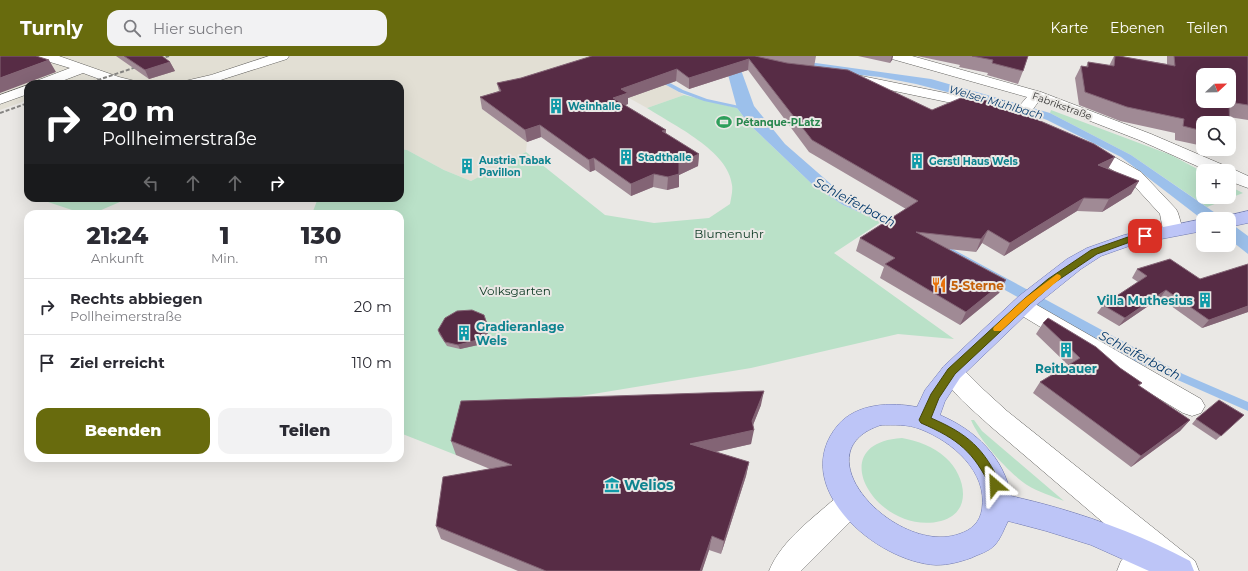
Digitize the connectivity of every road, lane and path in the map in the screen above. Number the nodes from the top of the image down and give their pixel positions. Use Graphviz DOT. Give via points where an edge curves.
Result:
graph roads {
  1 [pos="45,56"];
  2 [pos="282,56"];
  3 [pos="897,56"];
  4 [pos="83,68"];
  5 [pos="906,72"];
  6 [pos="832,74"];
  7 [pos="52,80"];
  8 [pos="114,80"];
  9 [pos="207,80"];
  10 [pos="24,91"];
  11 [pos="1034,98"];
  12 [pos="0,100"];
  13 [pos="1074,142"];
  14 [pos="1206,164"];
  15 [pos="1236,177"];
  16 [pos="1248,183"];
  17 [pos="1196,227"];
  18 [pos="1173,230"];
  19 [pos="1030,299"];
  20 [pos="952,372"];
  21 [pos="1192,406"];
  22 [pos="925,420"];
  23 [pos="850,503"];
  24 [pos="998,506"];
  25 [pos="1140,562"];
  26 [pos="784,571"];
  27 [pos="1179,571"];
  28 [pos="1184,571"];
  1 -- 4 [label="street"];
  2 -- 9 [label="street"];
  3 -- 5 [label="street, Fabrikstraße"];
  4 -- 7 [label="street"];
  4 -- 8 [label="street"];
  5 -- 6 [label="street"];
  5 -- 11 [label="street, Fabrikstraße"];
  5 -- 11 [label="street" via="975,103 1014,116"];
  10 -- 12 [label="street"];
  11 -- 14 [label="street, Fabrikstraße" via="1145,137"];
  13 -- 18 [label="street" via="1135,176 1169,213"];
  15 -- 16 [label="street"];
  17 -- 18 [label="main road"];
  18 -- 19 [label="main road" via="1131,239 1094,252 1074,264"];
  19 -- 20 [label="main road"];
  19 -- 21 [label="street"];
  20 -- 22 [label="main road" via="934,397"];
  20 -- 28 [label="street" via="998,418"];
  22 -- 23 [label="main road" via="902,415 881,415 862,421 848,431 838,445 835,463 839,483"];
  22 -- 24 [label="main road" via="948,430 969,445 985,464 995,485"];
  23 -- 24 [label="main road" via="870,524 896,540 925,549 953,550 976,542 992,526"];
  23 -- 26 [label="street" via="793,557"];
  24 -- 25 [label="main road" via="1053,519 1114,539"];
  25 -- 27 [label="main road"];
}
